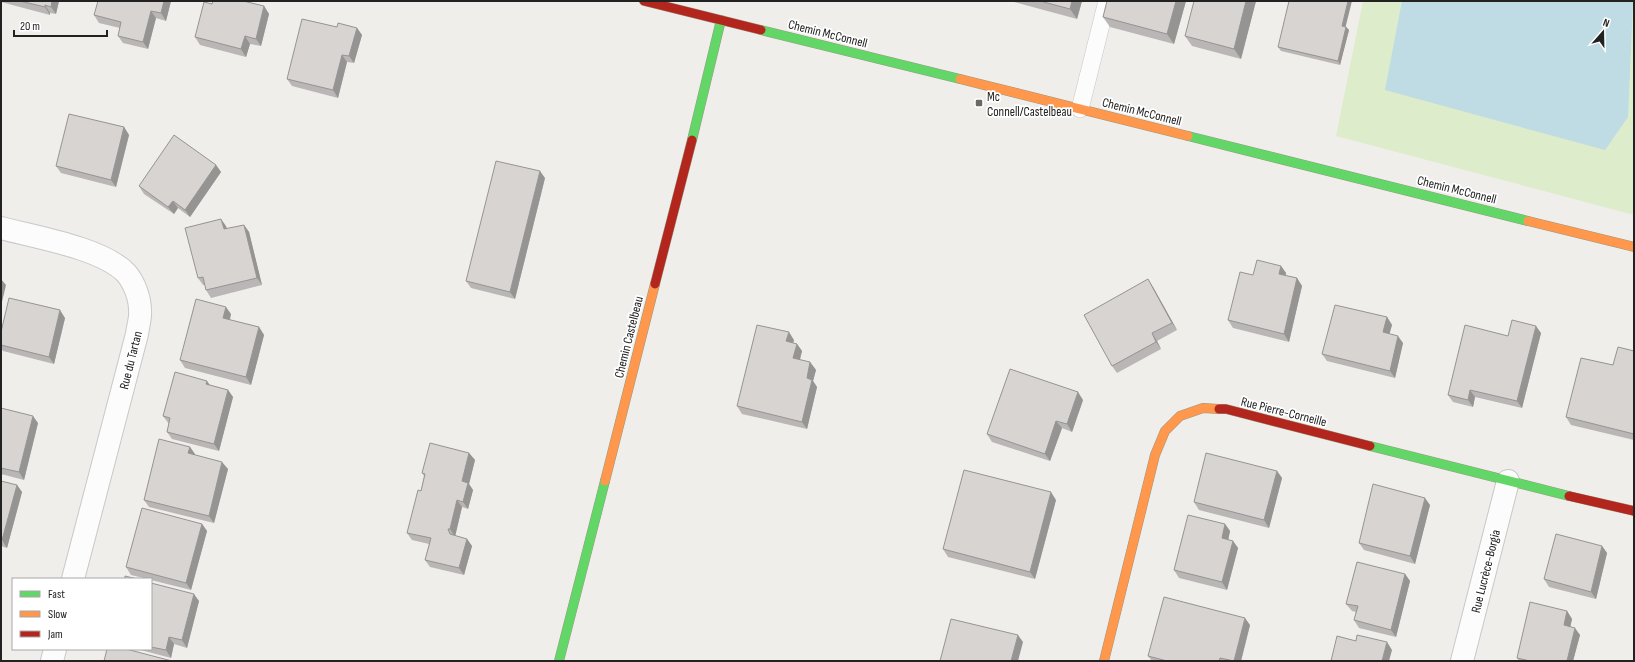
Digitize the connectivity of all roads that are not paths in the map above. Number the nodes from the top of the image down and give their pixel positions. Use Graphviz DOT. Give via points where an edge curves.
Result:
graph roads {
  1 [pos="644,1"];
  2 [pos="1107,1"];
  3 [pos="721,20"];
  4 [pos="1080,109"];
  5 [pos="1,228"];
  6 [pos="1634,247"];
  7 [pos="1508,481"];
  8 [pos="1634,511"];
  9 [pos="73,578"];
  10 [pos="55,650"];
  11 [pos="52,661"];
  12 [pos="559,661"];
  13 [pos="1104,661"];
  14 [pos="1462,661"];
  1 -- 3 [label="street, Chemin McConnell"];
  2 -- 4 [label="lane"];
  3 -- 4 [label="street, Chemin McConnell"];
  3 -- 12 [label="street, Chemin Castelbeau"];
  4 -- 6 [label="street, Chemin McConnell"];
  5 -- 9 [label="street, Rue du Tartan" via="80,249 110,261 126,274 136,290 140,309 137,334"];
  7 -- 8 [label="street, Rue Pierre-Corneille"];
  7 -- 13 [label="street, Rue Pierre-Corneille" via="1226,409 1203,408 1180,416 1165,431 1155,455"];
  7 -- 14 [label="street, Rue Lucrèce-Borgia"];
  10 -- 11 [label="street"];
}
